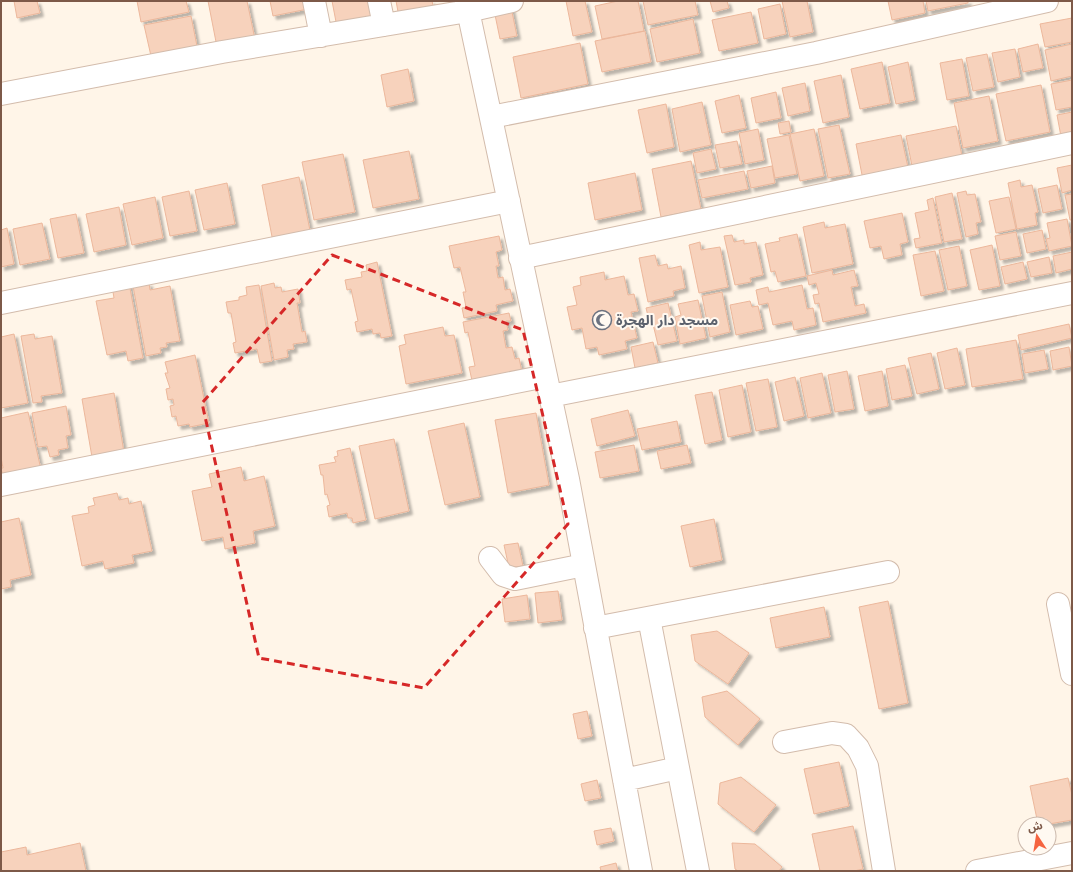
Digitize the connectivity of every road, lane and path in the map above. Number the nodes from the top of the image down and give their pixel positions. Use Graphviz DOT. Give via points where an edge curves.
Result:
graph roads {
  1 [pos="314,1"];
  2 [pos="379,1"];
  3 [pos="512,1"];
  4 [pos="1047,1"];
  5 [pos="467,6"];
  6 [pos="384,25"];
  7 [pos="321,36"];
  8 [pos="1,94"];
  9 [pos="491,116"];
  10 [pos="1072,143"];
  11 [pos="509,202"];
  12 [pos="520,258"];
  13 [pos="1072,293"];
  14 [pos="1,303"];
  15 [pos="548,386"];
  16 [pos="1,485"];
  17 [pos="490,558"];
  18 [pos="584,565"];
  19 [pos="888,572"];
  20 [pos="1058,604"];
  21 [pos="650,618"];
  22 [pos="595,628"];
  23 [pos="1072,674"];
  24 [pos="784,742"];
  25 [pos="678,768"];
  26 [pos="624,780"];
  27 [pos="1072,853"];
  28 [pos="641,871"];
  29 [pos="698,871"];
  30 [pos="884,871"];
  31 [pos="977,871"];
  1 -- 7 [label="street"];
  2 -- 6 [label="street"];
  3 -- 5 [label="street"];
  4 -- 9 [label="street" via="816,53"];
  5 -- 6 [label="street"];
  5 -- 9 [label="street"];
  6 -- 7 [label="street"];
  7 -- 8 [label="street"];
  9 -- 11 [label="street"];
  10 -- 12 [label="street"];
  11 -- 12 [label="street"];
  11 -- 14 [label="street"];
  12 -- 15 [label="street"];
  13 -- 15 [label="street"];
  15 -- 16 [label="street"];
  15 -- 18 [label="street"];
  17 -- 18 [label="street" via="503,575 515,580"];
  18 -- 22 [label="street"];
  19 -- 21 [label="street"];
  20 -- 23 [label="street"];
  21 -- 22 [label="street"];
  21 -- 25 [label="street"];
  22 -- 26 [label="street"];
  24 -- 30 [label="street" via="832,733 846,735 858,748 867,766"];
  25 -- 26 [label="street"];
  25 -- 29 [label="street"];
  26 -- 28 [label="street"];
  27 -- 31 [label="street"];
}
